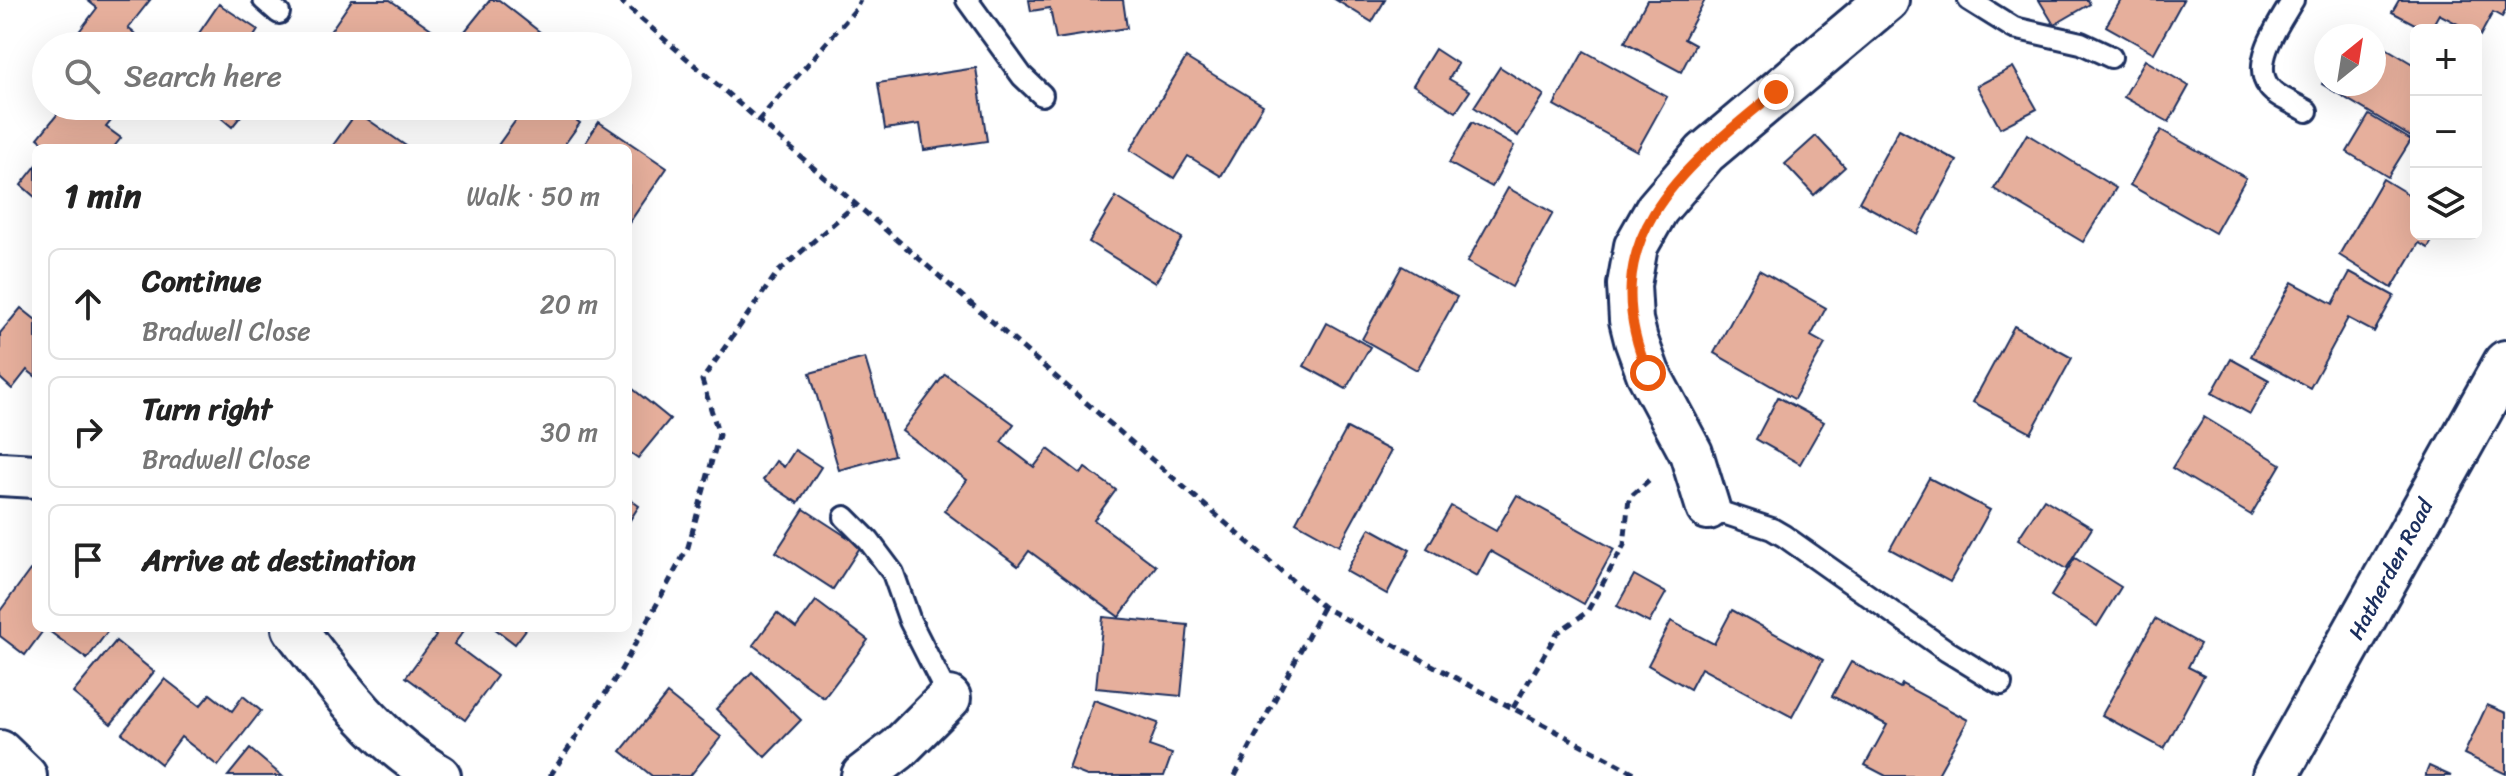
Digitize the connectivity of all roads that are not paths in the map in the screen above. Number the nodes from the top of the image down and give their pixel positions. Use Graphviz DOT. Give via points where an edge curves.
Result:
graph roads {
  1 [pos="967,0"];
  2 [pos="1887,0"];
  3 [pos="1969,0"];
  4 [pos="2293,0"];
  5 [pos="2111,57"];
  6 [pos="1042,95"];
  7 [pos="2307,111"];
  8 [pos="2506,363"];
  9 [pos="0,474"];
  10 [pos="32,476"];
  11 [pos="1708,508"];
  12 [pos="845,517"];
  13 [pos="297,632"];
  14 [pos="2001,684"];
  15 [pos="949,698"];
  16 [pos="0,752"];
  17 [pos="25,776"];
  18 [pos="439,776"];
  19 [pos="863,776"];
  20 [pos="2275,776"];
  1 -- 6 [label="lane"];
  2 -- 11 [label="street" via="1705,153 1641,234 1630,273 1631,320 1645,365 1691,453"];
  3 -- 5 [label="lane" via="2014,28 2081,43"];
  4 -- 7 [label="lane" via="2266,52 2262,73 2270,90"];
  8 -- 20 [label="street, Hatherden Road"];
  9 -- 10 [label="street"];
  11 -- 14 [label="lane" via="1784,536"];
  12 -- 15 [label="lane" via="893,573 910,621"];
  13 -- 18 [label="street" via="368,722"];
  15 -- 19 [label="street"];
  16 -- 17 [label="street"];
}
